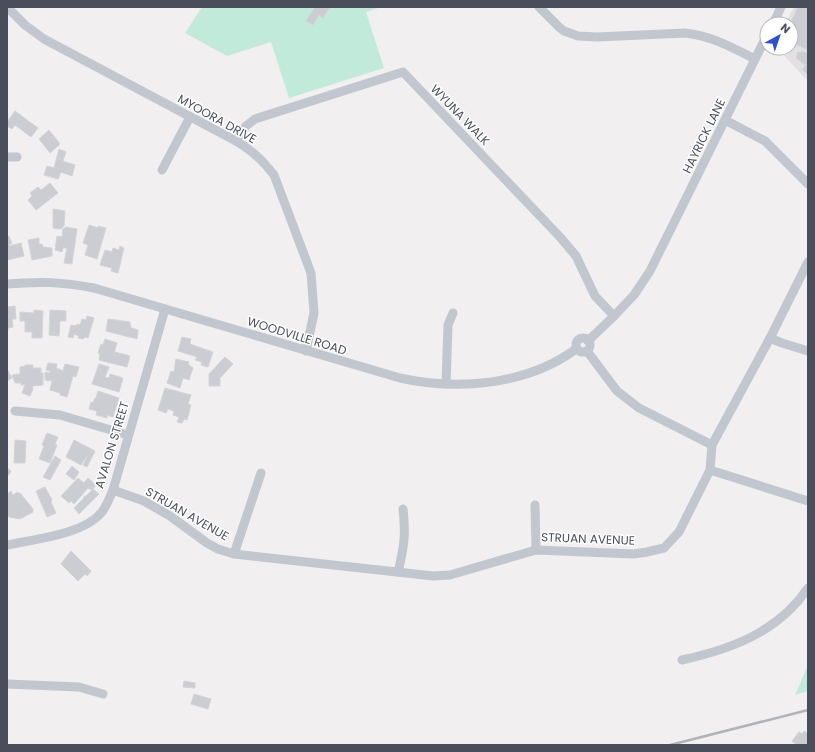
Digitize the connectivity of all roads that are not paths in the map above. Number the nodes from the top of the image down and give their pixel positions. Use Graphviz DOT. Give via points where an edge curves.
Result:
graph roads {
  1 [pos="7,7"];
  2 [pos="538,7"];
  3 [pos="759,51"];
  4 [pos="755,59"];
  5 [pos="190,117"];
  6 [pos="725,120"];
  7 [pos="236,141"];
  8 [pos="7,157"];
  9 [pos="17,157"];
  10 [pos="162,170"];
  11 [pos="808,184"];
  12 [pos="808,262"];
  13 [pos="7,284"];
  14 [pos="165,309"];
  15 [pos="453,313"];
  16 [pos="614,316"];
  17 [pos="770,338"];
  18 [pos="588,341"];
  19 [pos="576,349"];
  20 [pos="306,351"];
  21 [pos="587,351"];
  22 [pos="808,351"];
  23 [pos="446,384"];
  24 [pos="15,411"];
  25 [pos="128,436"];
  26 [pos="712,445"];
  27 [pos="710,470"];
  28 [pos="261,473"];
  29 [pos="113,490"];
  30 [pos="808,501"];
  31 [pos="535,505"];
  32 [pos="403,509"];
  33 [pos="7,545"];
  34 [pos="536,550"];
  35 [pos="234,554"];
  36 [pos="398,572"];
  37 [pos="808,588"];
  38 [pos="682,660"];
  39 [pos="7,684"];
  40 [pos="103,694"];
  1 -- 5 [label="street, MYOORA DRIVE" via="44,39"];
  2 -- 4 [label="street" via="564,31 578,36 597,38 696,34 719,41"];
  3 -- 4 [label="street, HAYRICK LANE"];
  4 -- 6 [label="street, HAYRICK LANE"];
  5 -- 7 [label="street, MYOORA DRIVE"];
  5 -- 10 [label="street"];
  6 -- 11 [label="street" via="765,141"];
  6 -- 16 [label="street, HAYRICK LANE" via="650,271 634,295"];
  7 -- 16 [label="street, WYUNA WALK" via="246,126 255,119 403,72 560,237 576,256 595,296"];
  7 -- 20 [label="street, MYOORA DRIVE" via="264,161 274,175 311,274 314,313"];
  8 -- 9 [label="street"];
  12 -- 17 [label="street, STRUAN AVENUE"];
  13 -- 14 [label="street, WOODVILLE ROAD" via="67,283 94,288"];
  14 -- 20 [label="street, WOODVILLE ROAD"];
  14 -- 25 [label="street, AVALON STREET"];
  15 -- 23 [label="street" via="448,325"];
  16 -- 18 [label="street"];
  17 -- 22 [label="street"];
  17 -- 26 [label="street, STRUAN AVENUE"];
  18 -- 19 [label="street" via="584,338 578,340 575,344"];
  18 -- 21 [label="street" via="590,347"];
  19 -- 21 [label="street" via="581,352"];
  19 -- 23 [label="street, WOODVILLE ROAD" via="549,365 497,381"];
  20 -- 23 [label="street, WOODVILLE ROAD" via="414,382"];
  21 -- 26 [label="street" via="617,391 639,408"];
  24 -- 25 [label="street" via="60,415"];
  25 -- 29 [label="street, AVALON STREET"];
  26 -- 27 [label="street, STRUAN AVENUE"];
  27 -- 30 [label="street"];
  27 -- 34 [label="street, STRUAN AVENUE" via="679,532 664,548 634,554"];
  28 -- 35 [label="street"];
  29 -- 33 [label="street, AVALON STREET" via="101,512 89,523 51,536"];
  29 -- 35 [label="street, STRUAN AVENUE" via="144,501 207,543"];
  31 -- 34 [label="street"];
  32 -- 36 [label="street" via="405,543"];
  34 -- 36 [label="street, STRUAN AVENUE" via="450,575"];
  35 -- 36 [label="street, STRUAN AVENUE"];
  37 -- 38 [label="street" via="785,614 758,634 734,646"];
  39 -- 40 [label="street" via="79,687"];
}
